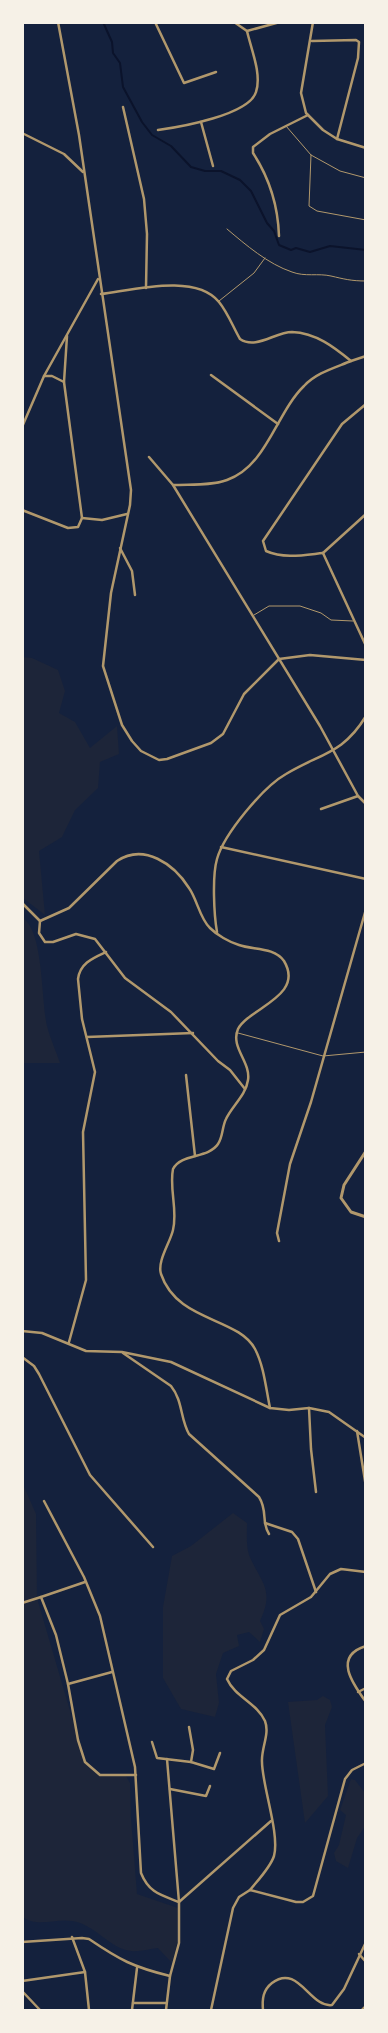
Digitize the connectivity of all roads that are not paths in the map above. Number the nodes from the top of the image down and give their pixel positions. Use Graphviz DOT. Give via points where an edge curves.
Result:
graph roads {
  1 [pos="58,22"];
  2 [pos="155,22"];
  3 [pos="234,22"];
  4 [pos="280,22"];
  5 [pos="313,22"];
  6 [pos="247,31"];
  7 [pos="312,41"];
  8 [pos="216,72"];
  9 [pos="123,107"];
  10 [pos="308,115"];
  11 [pos="201,122"];
  12 [pos="286,126"];
  13 [pos="158,130"];
  14 [pos="22,133"];
  15 [pos="337,139"];
  16 [pos="366,148"];
  17 [pos="312,155"];
  18 [pos="213,166"];
  19 [pos="83,172"];
  20 [pos="366,178"];
  21 [pos="366,220"];
  22 [pos="227,229"];
  23 [pos="279,236"];
  24 [pos="266,258"];
  25 [pos="99,278"];
  26 [pos="366,281"];
  27 [pos="146,288"];
  28 [pos="101,294"];
  29 [pos="218,301"];
  30 [pos="67,336"];
  31 [pos="366,356"];
  32 [pos="351,361"];
  33 [pos="210,375"];
  34 [pos="44,376"];
  35 [pos="64,382"];
  36 [pos="366,404"];
  37 [pos="278,424"];
  38 [pos="22,427"];
  39 [pos="149,458"];
  40 [pos="174,485"];
  41 [pos="22,510"];
  42 [pos="128,514"];
  43 [pos="366,514"];
  44 [pos="82,518"];
  45 [pos="119,547"];
  46 [pos="323,552"];
  47 [pos="136,595"];
  48 [pos="253,616"];
  49 [pos="355,622"];
  50 [pos="366,646"];
  51 [pos="279,659"];
  52 [pos="366,660"];
  53 [pos="366,716"];
  54 [pos="334,751"];
  55 [pos="358,796"];
  56 [pos="366,804"];
  57 [pos="321,810"];
  58 [pos="221,847"];
  59 [pos="366,879"];
  60 [pos="22,903"];
  61 [pos="366,909"];
  62 [pos="40,922"];
  63 [pos="217,932"];
  64 [pos="106,952"];
  65 [pos="193,1033"];
  66 [pos="237,1033"];
  67 [pos="87,1037"];
  68 [pos="366,1052"];
  69 [pos="323,1056"];
  70 [pos="186,1075"];
  71 [pos="245,1089"];
  72 [pos="366,1151"];
  73 [pos="195,1156"];
  74 [pos="366,1217"];
  75 [pos="279,1241"];
  76 [pos="22,1330"];
  77 [pos="69,1342"];
  78 [pos="122,1352"];
  79 [pos="22,1357"];
  80 [pos="270,1408"];
  81 [pos="309,1408"];
  82 [pos="357,1432"];
  83 [pos="366,1438"];
  84 [pos="366,1487"];
  85 [pos="316,1492"];
  86 [pos="44,1501"];
  87 [pos="264,1523"];
  88 [pos="269,1534"];
  89 [pos="153,1547"];
  90 [pos="366,1572"];
  91 [pos="86,1582"];
  92 [pos="316,1592"];
  93 [pos="41,1597"];
  94 [pos="22,1604"];
  95 [pos="366,1646"];
  96 [pos="112,1672"];
  97 [pos="68,1684"];
  98 [pos="366,1688"];
  99 [pos="358,1692"];
  100 [pos="366,1702"];
  101 [pos="189,1727"];
  102 [pos="152,1742"];
  103 [pos="220,1752"];
  104 [pos="167,1759"];
  105 [pos="191,1762"];
  106 [pos="366,1764"];
  107 [pos="136,1775"];
  108 [pos="210,1786"];
  109 [pos="170,1789"];
  110 [pos="272,1821"];
  111 [pos="250,1890"];
  112 [pos="179,1902"];
  113 [pos="72,1937"];
  114 [pos="22,1942"];
  115 [pos="366,1942"];
  116 [pos="359,1954"];
  117 [pos="366,1962"];
  118 [pos="137,1968"];
  119 [pos="85,1972"];
  120 [pos="170,1976"];
  121 [pos="22,1981"];
  122 [pos="22,1991"];
  123 [pos="133,2002"];
  124 [pos="166,2003"];
  125 [pos="366,2006"];
  126 [pos="40,2010"];
  127 [pos="89,2010"];
  128 [pos="132,2010"];
  129 [pos="166,2010"];
  130 [pos="211,2010"];
  131 [pos="263,2010"];
  132 [pos="362,2010"];
  1 -- 19 [label="street"];
  2 -- 8 [label="street" via="184,83"];
  3 -- 6 [label="street"];
  4 -- 6 [label="street"];
  5 -- 7 [label="street"];
  6 -- 11 [label="street" via="258,81 252,100"];
  7 -- 10 [label="street" via="301,93"];
  7 -- 15 [label="street" via="359,42 358,58"];
  9 -- 27 [label="street" via="144,200"];
  10 -- 12 [label="street"];
  10 -- 15 [label="street"];
  11 -- 13 [label="street"];
  11 -- 18 [label="street"];
  12 -- 17 [label="lane"];
  12 -- 23 [label="street" via="253,147 276,204"];
  14 -- 19 [label="street" via="64,154"];
  15 -- 16 [label="street"];
  17 -- 20 [label="lane" via="340,171"];
  17 -- 21 [label="lane" via="309,206 316,211"];
  19 -- 25 [label="street"];
  22 -- 24 [label="lane"];
  24 -- 26 [label="lane" via="306,276"];
  24 -- 29 [label="lane" via="254,273"];
  25 -- 28 [label="street"];
  25 -- 30 [label="street"];
  27 -- 28 [label="street"];
  27 -- 29 [label="street" via="182,286 200,289"];
  28 -- 42 [label="street" via="131,490"];
  29 -- 32 [label="street" via="240,339 245,342 294,332 324,341"];
  30 -- 34 [label="street"];
  30 -- 35 [label="street"];
  31 -- 32 [label="street"];
  32 -- 37 [label="street" via="315,376 302,387"];
  33 -- 37 [label="street"];
  34 -- 35 [label="street"];
  34 -- 38 [label="street"];
  35 -- 44 [label="street"];
  36 -- 46 [label="street" via="342,424 263,541 266,551 276,555"];
  37 -- 40 [label="street" via="256,457 236,475 221,482"];
  39 -- 40 [label="street"];
  40 -- 48 [label="street"];
  41 -- 44 [label="street" via="68,528 78,527"];
  42 -- 44 [label="street" via="102,520"];
  42 -- 45 [label="street"];
  43 -- 46 [label="street"];
  45 -- 47 [label="street" via="132,571"];
  45 -- 51 [label="street" via="103,656 105,678 122,725 141,751 151,757 167,759 218,739 244,694"];
  46 -- 49 [label="street"];
  48 -- 49 [label="lane" via="269,606 300,606 331,620"];
  48 -- 51 [label="street"];
  49 -- 50 [label="street"];
  51 -- 52 [label="street" via="310,655"];
  51 -- 54 [label="street"];
  53 -- 54 [label="street" via="356,732"];
  54 -- 55 [label="street"];
  54 -- 58 [label="street" via="278,779"];
  55 -- 56 [label="street"];
  55 -- 57 [label="street"];
  58 -- 59 [label="street"];
  58 -- 63 [label="street" via="216,862 214,916"];
  60 -- 62 [label="street"];
  61 -- 69 [label="street"];
  62 -- 63 [label="street" via="68,908 124,856 141,854 162,860 175,869 189,887 209,928"];
  62 -- 64 [label="street" via="39,933 45,942 82,934 95,939"];
  63 -- 66 [label="street" via="232,943 275,954 282,959 288,974 278,996 246,1020"];
  64 -- 65 [label="street" via="125,978 162,1004"];
  64 -- 67 [label="street" via="88,960 78,973 80,1008"];
  65 -- 67 [label="street"];
  65 -- 71 [label="street"];
  66 -- 69 [label="lane"];
  66 -- 71 [label="street" via="237,1044 248,1072"];
  67 -- 77 [label="street" via="95,1072 83,1132 86,1280"];
  68 -- 69 [label="lane"];
  69 -- 75 [label="street" via="288,1172 277,1233"];
  70 -- 73 [label="street"];
  71 -- 73 [label="street" via="225,1120 216,1146"];
  72 -- 74 [label="street" via="344,1184 341,1198 351,1212"];
  73 -- 80 [label="street" via="179,1162 173,1169 174,1222 160,1267 161,1274 188,1308 249,1340 261,1364"];
  76 -- 77 [label="street"];
  77 -- 78 [label="street" via="86,1351"];
  78 -- 80 [label="street" via="171,1362"];
  78 -- 87 [label="street" via="176,1393 189,1434 259,1497 266,1511"];
  79 -- 89 [label="street" via="39,1374 90,1475"];
  80 -- 81 [label="street"];
  81 -- 82 [label="street" via="329,1412"];
  81 -- 85 [label="street"];
  82 -- 83 [label="street"];
  82 -- 84 [label="street"];
  86 -- 91 [label="street"];
  87 -- 88 [label="street"];
  87 -- 92 [label="street" via="292,1532 298,1539"];
  90 -- 92 [label="street" via="335,1570"];
  91 -- 93 [label="street"];
  91 -- 96 [label="street" via="100,1616"];
  92 -- 110 [label="street" via="280,1615 264,1650 231,1671 227,1679 231,1688 265,1722 262,1766"];
  93 -- 94 [label="street"];
  93 -- 97 [label="street" via="56,1635"];
  95 -- 99 [label="street" via="354,1650 347,1664"];
  96 -- 97 [label="street"];
  96 -- 107 [label="street"];
  97 -- 107 [label="street" via="85,1762 100,1775"];
  98 -- 99 [label="street"];
  99 -- 100 [label="street"];
  101 -- 105 [label="street" via="193,1750"];
  102 -- 104 [label="street" via="155,1756"];
  103 -- 105 [label="street" via="214,1769"];
  104 -- 105 [label="street"];
  104 -- 109 [label="street"];
  106 -- 111 [label="street" via="352,1770 345,1779 313,1896 296,1902"];
  107 -- 112 [label="street" via="142,1873 154,1892"];
  108 -- 109 [label="street" via="206,1796"];
  109 -- 112 [label="street"];
  110 -- 111 [label="street" via="274,1855"];
  110 -- 112 [label="street"];
  111 -- 130 [label="street" via="239,1897 233,1908"];
  112 -- 120 [label="street" via="179,1943"];
  113 -- 114 [label="street"];
  113 -- 118 [label="street" via="89,1939"];
  113 -- 119 [label="street"];
  115 -- 116 [label="street"];
  116 -- 117 [label="street"];
  116 -- 131 [label="street" via="344,1990 332,2005 322,2004 299,1983 283,1978 266,1987"];
  118 -- 120 [label="street"];
  118 -- 123 [label="street"];
  119 -- 121 [label="street"];
  119 -- 127 [label="street"];
  120 -- 124 [label="street"];
  122 -- 126 [label="street"];
  123 -- 124 [label="street"];
  123 -- 128 [label="street"];
  124 -- 129 [label="street"];
  125 -- 132 [label="street"];
}
